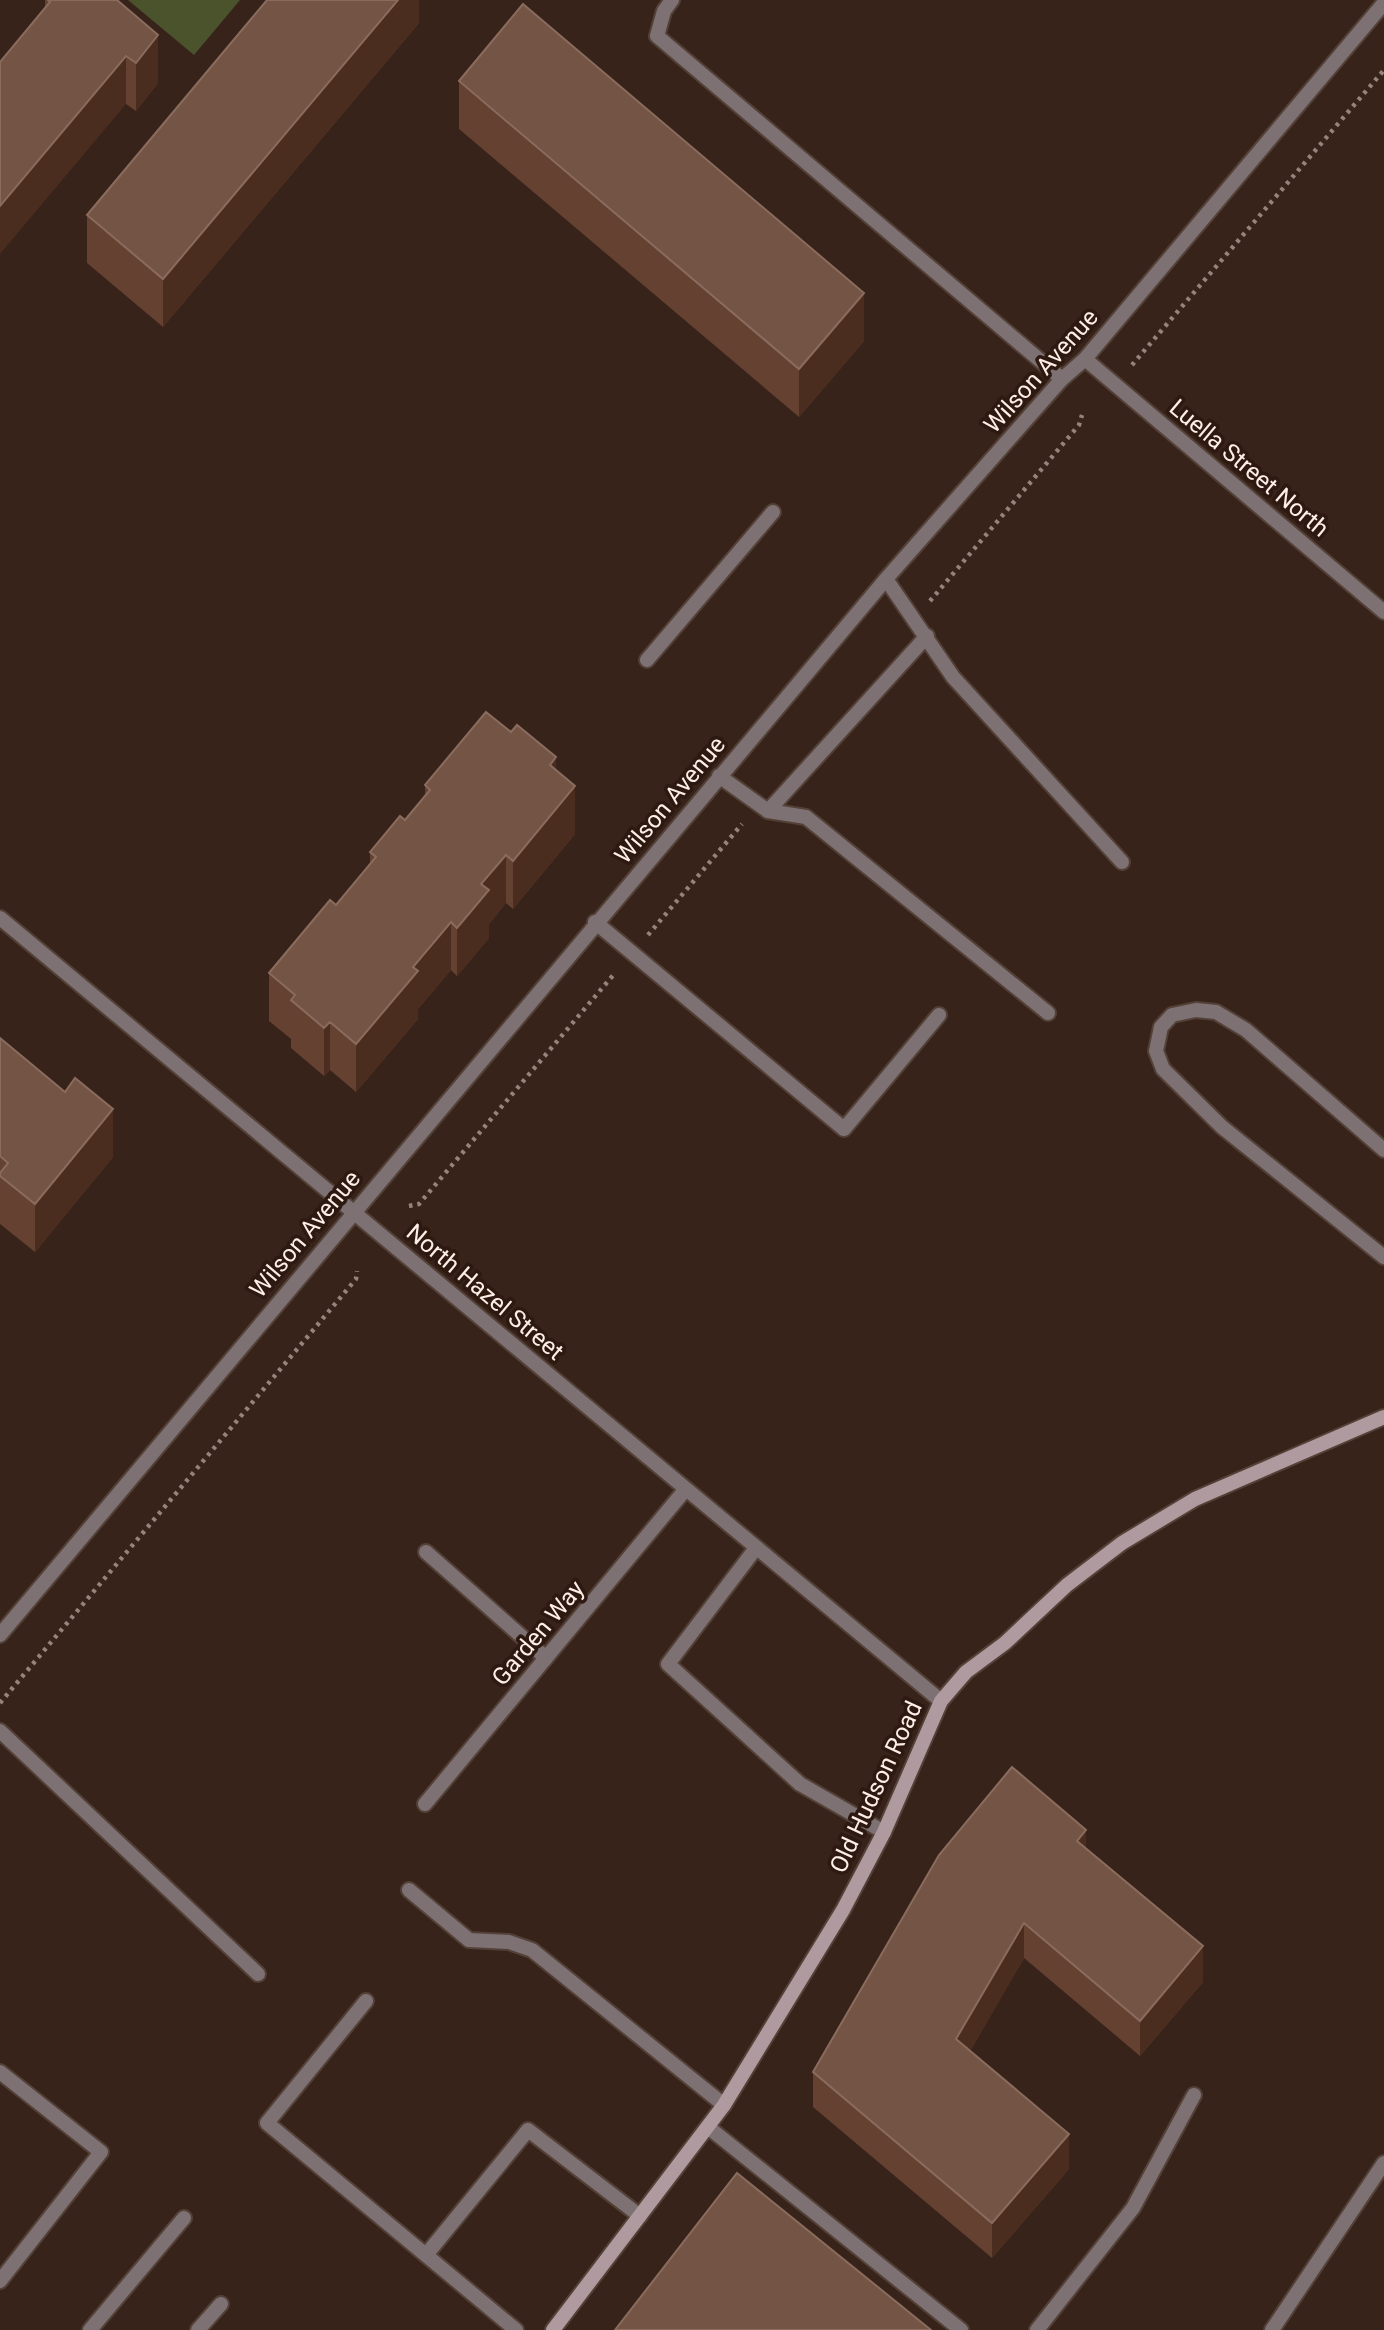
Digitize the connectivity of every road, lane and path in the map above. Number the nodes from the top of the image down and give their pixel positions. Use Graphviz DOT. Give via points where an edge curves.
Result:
graph roads {
  1 [pos="672,0"];
  2 [pos="1384,3"];
  3 [pos="1384,70"];
  4 [pos="1084,359"];
  5 [pos="1131,366"];
  6 [pos="1062,379"];
  7 [pos="773,512"];
  8 [pos="886,579"];
  9 [pos="1384,612"];
  10 [pos="927,636"];
  11 [pos="647,660"];
  12 [pos="719,776"];
  13 [pos="768,811"];
  14 [pos="1122,862"];
  15 [pos="0,918"];
  16 [pos="595,922"];
  17 [pos="1048,1013"];
  18 [pos="939,1015"];
  19 [pos="1384,1150"];
  20 [pos="352,1212"];
  21 [pos="1384,1257"];
  22 [pos="357,1271"];
  23 [pos="1384,1417"];
  24 [pos="685,1490"];
  25 [pos="756,1548"];
  26 [pos="426,1552"];
  27 [pos="0,1635"];
  28 [pos="547,1658"];
  29 [pos="941,1701"];
  30 [pos="0,1703"];
  31 [pos="0,1731"];
  32 [pos="425,1804"];
  33 [pos="884,1832"];
  34 [pos="409,1890"];
  35 [pos="258,1974"];
  36 [pos="366,2001"];
  37 [pos="0,2073"];
  38 [pos="1195,2095"];
  39 [pos="724,2105"];
  40 [pos="708,2127"];
  41 [pos="1384,2163"];
  42 [pos="640,2216"];
  43 [pos="184,2218"];
  44 [pos="426,2255"];
  45 [pos="0,2281"];
  46 [pos="220,2304"];
  47 [pos="90,2330"];
  48 [pos="198,2330"];
  49 [pos="516,2330"];
  50 [pos="553,2330"];
  51 [pos="961,2330"];
  52 [pos="1037,2330"];
  53 [pos="1272,2330"];
  1 -- 6 [label="street" via="657,36"];
  2 -- 4 [label="street, Wilson Avenue"];
  3 -- 5 [label="path"];
  4 -- 6 [label="street, Wilson Avenue"];
  4 -- 9 [label="street, Luella Street North"];
  6 -- 8 [label="street, Wilson Avenue"];
  7 -- 11 [label="street"];
  8 -- 10 [label="street"];
  8 -- 12 [label="street, Wilson Avenue"];
  10 -- 13 [label="street"];
  10 -- 14 [label="street" via="953,677"];
  12 -- 13 [label="street"];
  12 -- 16 [label="street, Wilson Avenue"];
  13 -- 17 [label="street" via="806,817"];
  15 -- 20 [label="street, North Hazel Street"];
  16 -- 18 [label="street" via="845,1129"];
  16 -- 20 [label="street, Wilson Avenue"];
  19 -- 21 [label="street" via="1246,1030 1216,1012 1172,1015 1161,1027 1156,1051 1163,1069 1222,1127"];
  20 -- 24 [label="street, North Hazel Street"];
  20 -- 27 [label="street, Wilson Avenue"];
  22 -- 30 [label="path" via="356,1279"];
  23 -- 29 [label="street, Old Hudson Road" via="1195,1499 1122,1543 966,1672"];
  24 -- 25 [label="street, North Hazel Street"];
  24 -- 28 [label="street, Garden Way"];
  25 -- 29 [label="street, North Hazel Street"];
  25 -- 33 [label="street" via="668,1664 800,1784"];
  26 -- 28 [label="street"];
  28 -- 32 [label="street, Garden Way"];
  29 -- 33 [label="street, Old Hudson Road"];
  31 -- 35 [label="street"];
  33 -- 39 [label="street, Old Hudson Road"];
  34 -- 39 [label="street" via="469,1940 509,1942 532,1950"];
  36 -- 44 [label="street" via="267,2123"];
  37 -- 45 [label="street" via="101,2152"];
  38 -- 52 [label="street" via="1133,2208"];
  39 -- 40 [label="street, Old Hudson Road"];
  40 -- 42 [label="street, Old Hudson Road"];
  40 -- 51 [label="street"];
  41 -- 53 [label="street"];
  42 -- 44 [label="street" via="528,2130"];
  42 -- 50 [label="street, Old Hudson Road"];
  43 -- 47 [label="street"];
  44 -- 49 [label="street"];
  46 -- 48 [label="street"];
}
